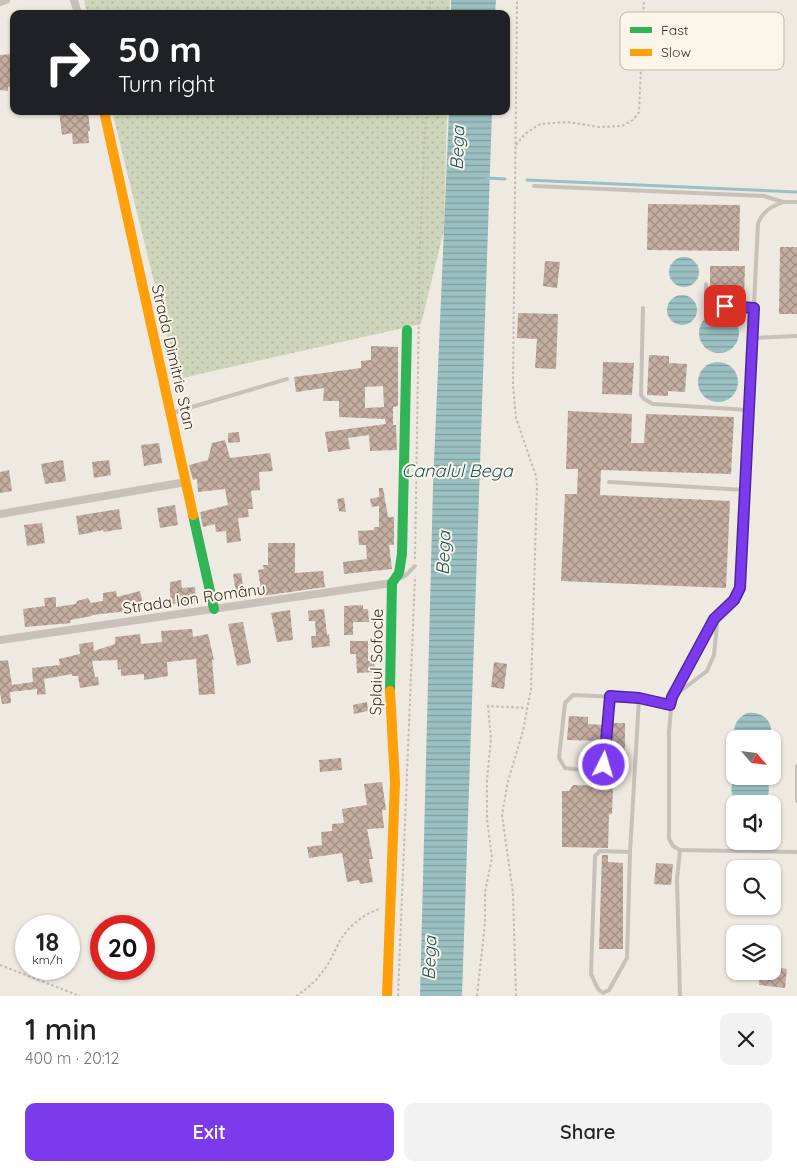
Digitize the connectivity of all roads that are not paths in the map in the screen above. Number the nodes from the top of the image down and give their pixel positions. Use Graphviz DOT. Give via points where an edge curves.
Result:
graph roads {
  1 [pos="6,0"];
  2 [pos="0,2"];
  3 [pos="105,115"];
  4 [pos="534,186"];
  5 [pos="784,202"];
  6 [pos="797,202"];
  7 [pos="706,284"];
  8 [pos="643,308"];
  9 [pos="754,308"];
  10 [pos="407,330"];
  11 [pos="797,336"];
  12 [pos="753,338"];
  13 [pos="287,379"];
  14 [pos="749,410"];
  15 [pos="171,413"];
  16 [pos="186,482"];
  17 [pos="609,482"];
  18 [pos="745,490"];
  19 [pos="0,514"];
  20 [pos="415,566"];
  21 [pos="392,583"];
  22 [pos="214,609"];
  23 [pos="718,614"];
  24 [pos="0,640"];
  25 [pos="610,696"];
  26 [pos="672,697"];
  27 [pos="639,698"];
  28 [pos="670,705"];
  29 [pos="797,766"];
  30 [pos="797,801"];
  31 [pos="680,850"];
  32 [pos="630,852"];
  33 [pos="797,852"];
  34 [pos="387,996"];
  35 [pos="680,996"];
  1 -- 2 [label="street"];
  3 -- 15 [label="street, Strada Dimitrie Stan"];
  4 -- 5 [label="lane" via="764,196"];
  5 -- 6 [label="lane"];
  5 -- 9 [label="lane" via="768,208 758,223"];
  7 -- 9 [label="lane" via="708,305"];
  8 -- 14 [label="lane" via="641,395 644,399 653,404"];
  9 -- 12 [label="lane"];
  10 -- 21 [label="street, Splaiul Sofocle" via="402,554 399,573"];
  11 -- 12 [label="lane"];
  12 -- 14 [label="lane"];
  13 -- 15 [label="lane"];
  14 -- 18 [label="lane"];
  15 -- 16 [label="street, Strada Dimitrie Stan"];
  16 -- 19 [label="street"];
  16 -- 22 [label="street, Strada Dimitrie Stan"];
  17 -- 18 [label="lane"];
  18 -- 23 [label="lane" via="740,588 734,600"];
  20 -- 21 [label="lane"];
  21 -- 22 [label="street, Strada Ion Românu"];
  21 -- 34 [label="street, Splaiul Sofocle" via="390,705 395,782"];
  22 -- 24 [label="street, Strada Ion Românu"];
  23 -- 26 [label="lane"];
  23 -- 26 [label="lane" via="714,655 708,671"];
  25 -- 25 [label="lane" via="573,695 566,702 559,758 565,768 601,770"];
  25 -- 27 [label="lane"];
  26 -- 28 [label="lane"];
  27 -- 28 [label="lane"];
  27 -- 32 [label="lane"];
  28 -- 31 [label="lane" via="669,839"];
  29 -- 30 [label="lane"];
  31 -- 33 [label="lane"];
  31 -- 35 [label="lane"];
  32 -- 32 [label="lane" via="627,958 609,990 603,993 598,990 591,974 595,856 600,851"];
}
